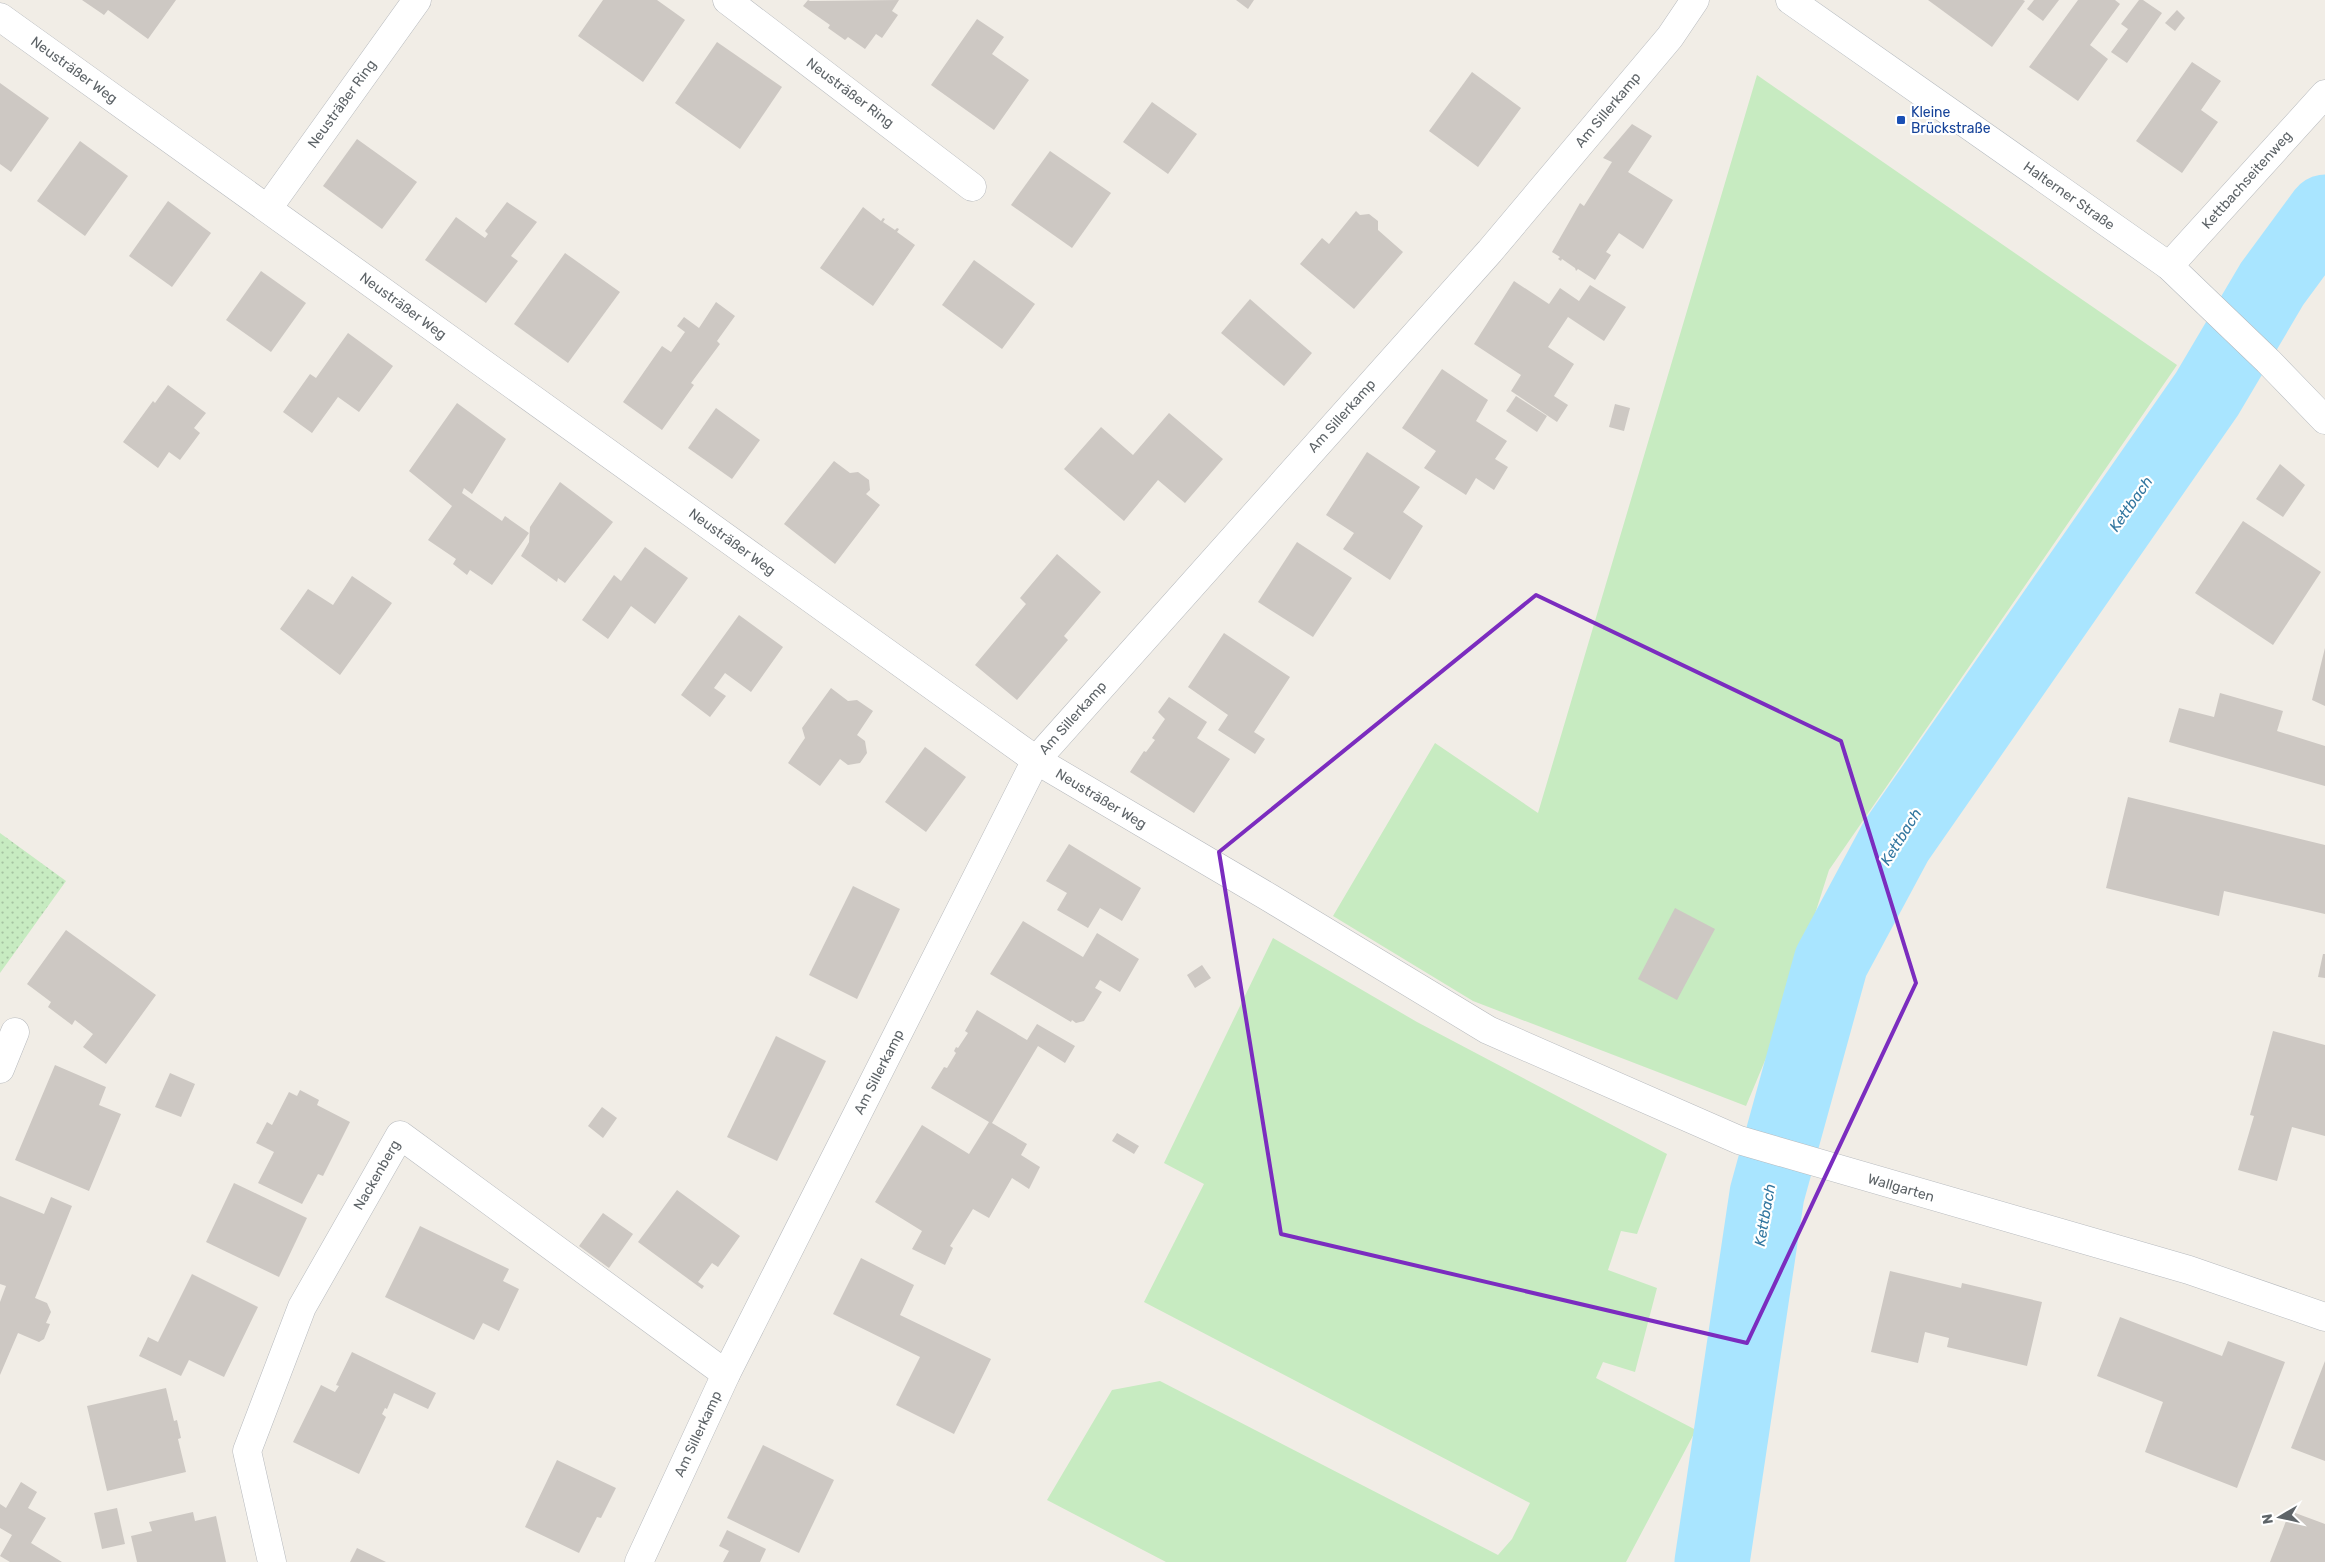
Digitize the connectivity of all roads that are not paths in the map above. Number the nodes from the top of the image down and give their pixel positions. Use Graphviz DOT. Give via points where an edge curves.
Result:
graph roads {
  1 [pos="417,0"];
  2 [pos="727,0"];
  3 [pos="1695,0"];
  4 [pos="1790,0"];
  5 [pos="0,17"];
  6 [pos="2325,94"];
  7 [pos="972,187"];
  8 [pos="268,208"];
  9 [pos="2169,266"];
  10 [pos="2325,420"];
  11 [pos="1036,760"];
  12 [pos="1488,1030"];
  13 [pos="16,1032"];
  14 [pos="0,1069"];
  15 [pos="2325,1317"];
  16 [pos="726,1374"];
  17 [pos="272,1562"];
  18 [pos="639,1562"];
  1 -- 8 [label="street, Neusträßer Ring"];
  2 -- 7 [label="street, Neusträßer Ring"];
  3 -- 11 [label="street, Am Sillerkamp" via="1670,37 1490,251"];
  4 -- 9 [label="street, Halterner Straße"];
  5 -- 8 [label="street, Neusträßer Weg"];
  6 -- 9 [label="street, Kettbachseitenweg"];
  8 -- 11 [label="street, Neusträßer Weg"];
  9 -- 10 [label="street, Halterner Straße"];
  11 -- 12 [label="street, Neusträßer Weg"];
  11 -- 16 [label="street, Am Sillerkamp"];
  12 -- 15 [label="street, Wallgarten" via="1739,1140 2189,1270"];
  13 -- 14 [label="street"];
  16 -- 17 [label="street, Nackenberg" via="400,1135 302,1306 247,1451"];
  16 -- 18 [label="street, Am Sillerkamp"];
}
